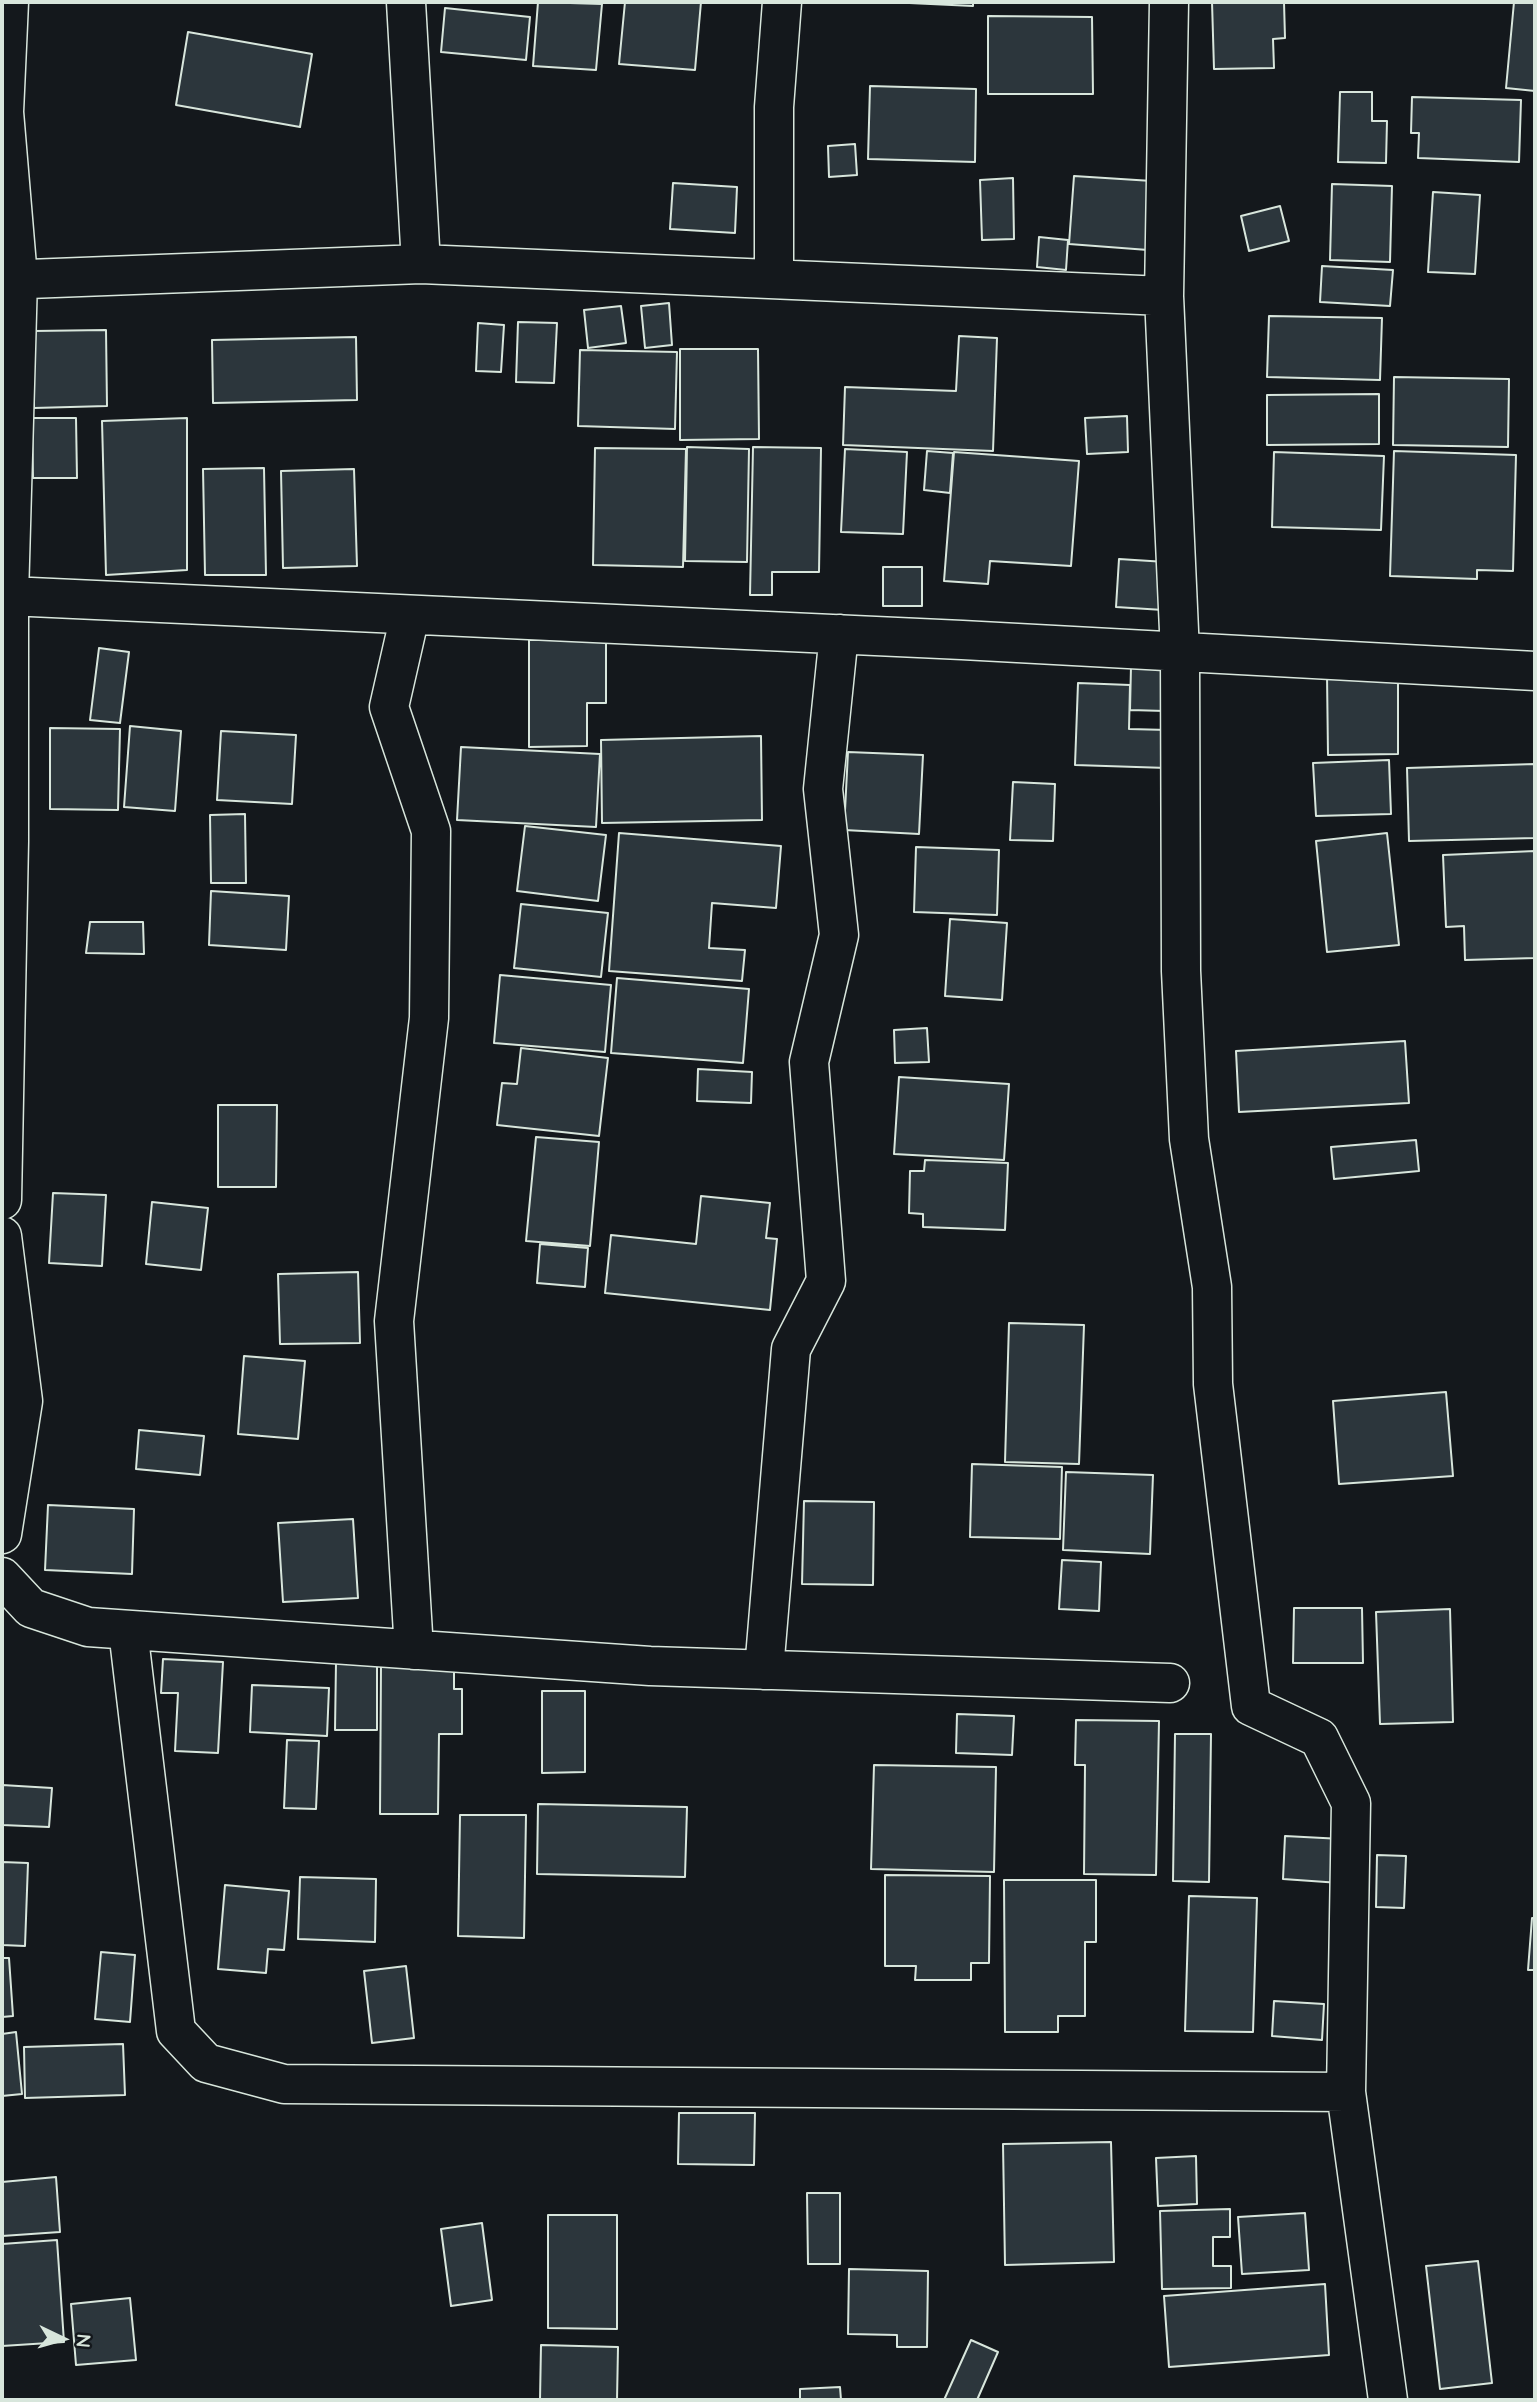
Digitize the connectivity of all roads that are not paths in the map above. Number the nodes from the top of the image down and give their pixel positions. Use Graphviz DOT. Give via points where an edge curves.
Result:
graph roads {
  1 [pos="9,2"];
  2 [pos="406,2"];
  3 [pos="782,2"];
  4 [pos="1169,2"];
  5 [pos="421,264"];
  6 [pos="10,279"];
  7 [pos="774,279"];
  8 [pos="1164,296"];
  9 [pos="9,596"];
  10 [pos="410,615"];
  11 [pos="839,634"];
  12 [pos="1180,653"];
  13 [pos="1535,670"];
  14 [pos="5,842"];
  15 [pos="2,1200"];
  16 [pos="2,1236"];
  17 [pos="2,1534"];
  18 [pos="2,1577"];
  19 [pos="128,1630"];
  20 [pos="414,1650"];
  21 [pos="764,1670"];
  22 [pos="1170,1683"];
  23 [pos="1346,2092"];
  24 [pos="1388,2400"];
  1 -- 6 [label="street" via="4,112"];
  2 -- 5 [label="street"];
  3 -- 7 [label="street" via="775,107"];
  4 -- 8 [label="street"];
  5 -- 6 [label="street"];
  5 -- 7 [label="street"];
  6 -- 9 [label="street"];
  7 -- 8 [label="street"];
  8 -- 12 [label="street"];
  9 -- 10 [label="street"];
  9 -- 14 [label="street"];
  10 -- 11 [label="street"];
  10 -- 20 [label="street" via="389,707 431,831 429,1018 394,1321"];
  11 -- 12 [label="street"];
  11 -- 21 [label="street" via="823,789 839,934 809,1062 826,1281 791,1349"];
  12 -- 13 [label="street"];
  12 -- 23 [label="street" via="1181,971 1189,1139 1212,1287 1219,1438 1251,1706 1319,1738 1351,1803"];
  14 -- 15 [label="street"];
  16 -- 17 [label="street" via="23,1401"];
  18 -- 19 [label="street" via="31,1608 88,1627"];
  19 -- 20 [label="street"];
  19 -- 23 [label="street" via="176,2031 206,2063 285,2084"];
  20 -- 21 [label="street"];
  21 -- 22 [label="street"];
  23 -- 24 [label="street"];
}
